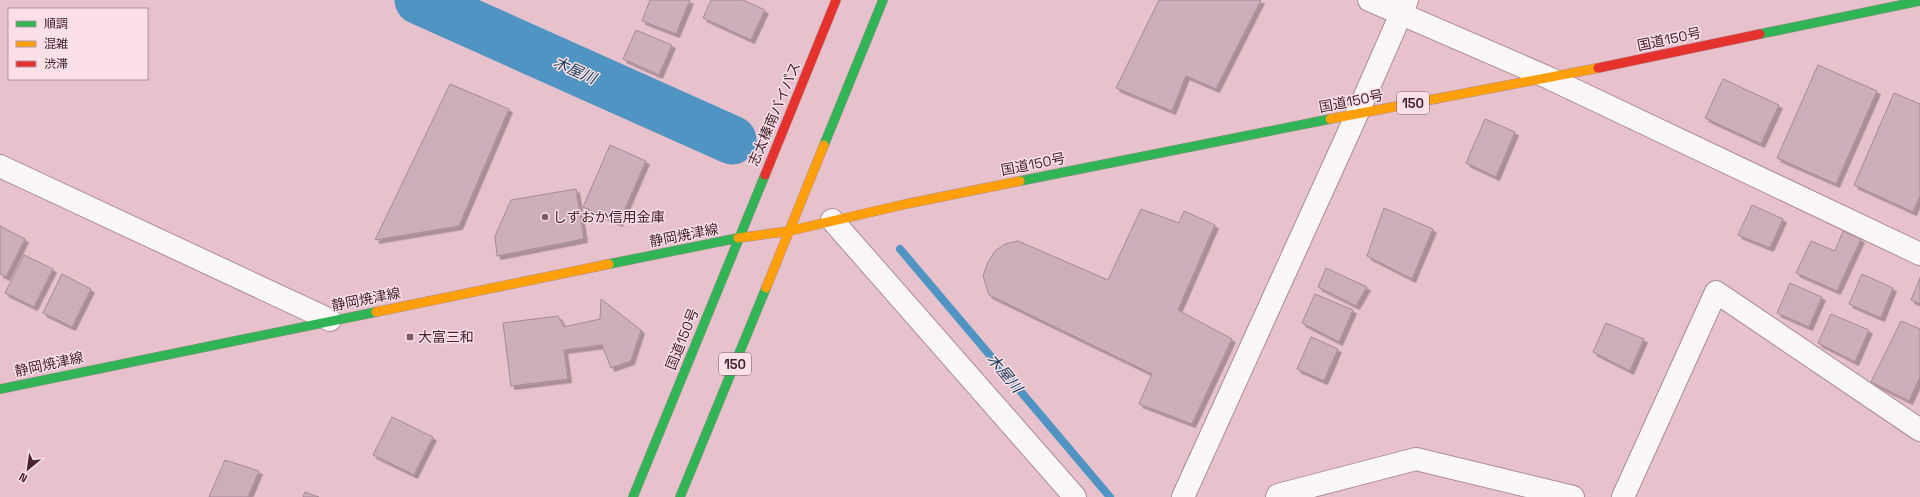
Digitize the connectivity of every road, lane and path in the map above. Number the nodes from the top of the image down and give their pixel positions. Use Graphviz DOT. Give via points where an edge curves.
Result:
graph roads {
  1 [pos="836,0"];
  2 [pos="883,0"];
  3 [pos="1369,0"];
  4 [pos="1920,2"];
  5 [pos="1404,7"];
  6 [pos="1549,78"];
  7 [pos="1357,114"];
  8 [pos="0,166"];
  9 [pos="832,220"];
  10 [pos="788,231"];
  11 [pos="738,238"];
  12 [pos="1920,254"];
  13 [pos="330,320"];
  14 [pos="0,389"];
  15 [pos="1920,430"];
  16 [pos="633,497"];
  17 [pos="680,497"];
  18 [pos="1075,497"];
  19 [pos="1183,497"];
  20 [pos="1277,497"];
  21 [pos="1573,497"];
  22 [pos="1623,497"];
  1 -- 11 [label="main road, 志太榛南バイパス"];
  2 -- 10 [label="main road, 150"];
  3 -- 5 [label="street"];
  4 -- 6 [label="main road, 国道150号 / 150"];
  5 -- 6 [label="street"];
  5 -- 7 [label="street"];
  6 -- 7 [label="main road, 国道150号 / 150"];
  6 -- 12 [label="street"];
  7 -- 9 [label="main road, 国道150号 / 150"];
  7 -- 19 [label="street"];
  8 -- 13 [label="street"];
  9 -- 10 [label="main road, 国道150号 / 150"];
  9 -- 18 [label="street"];
  10 -- 11 [label="main road, 国道150号 / 150"];
  10 -- 17 [label="main road, 150"];
  11 -- 13 [label="main road, 静岡焼津線"];
  11 -- 16 [label="main road, 国道150号"];
  13 -- 14 [label="main road, 静岡焼津線"];
  15 -- 22 [label="street" via="1716,292"];
  20 -- 21 [label="street" via="1416,459"];
}
